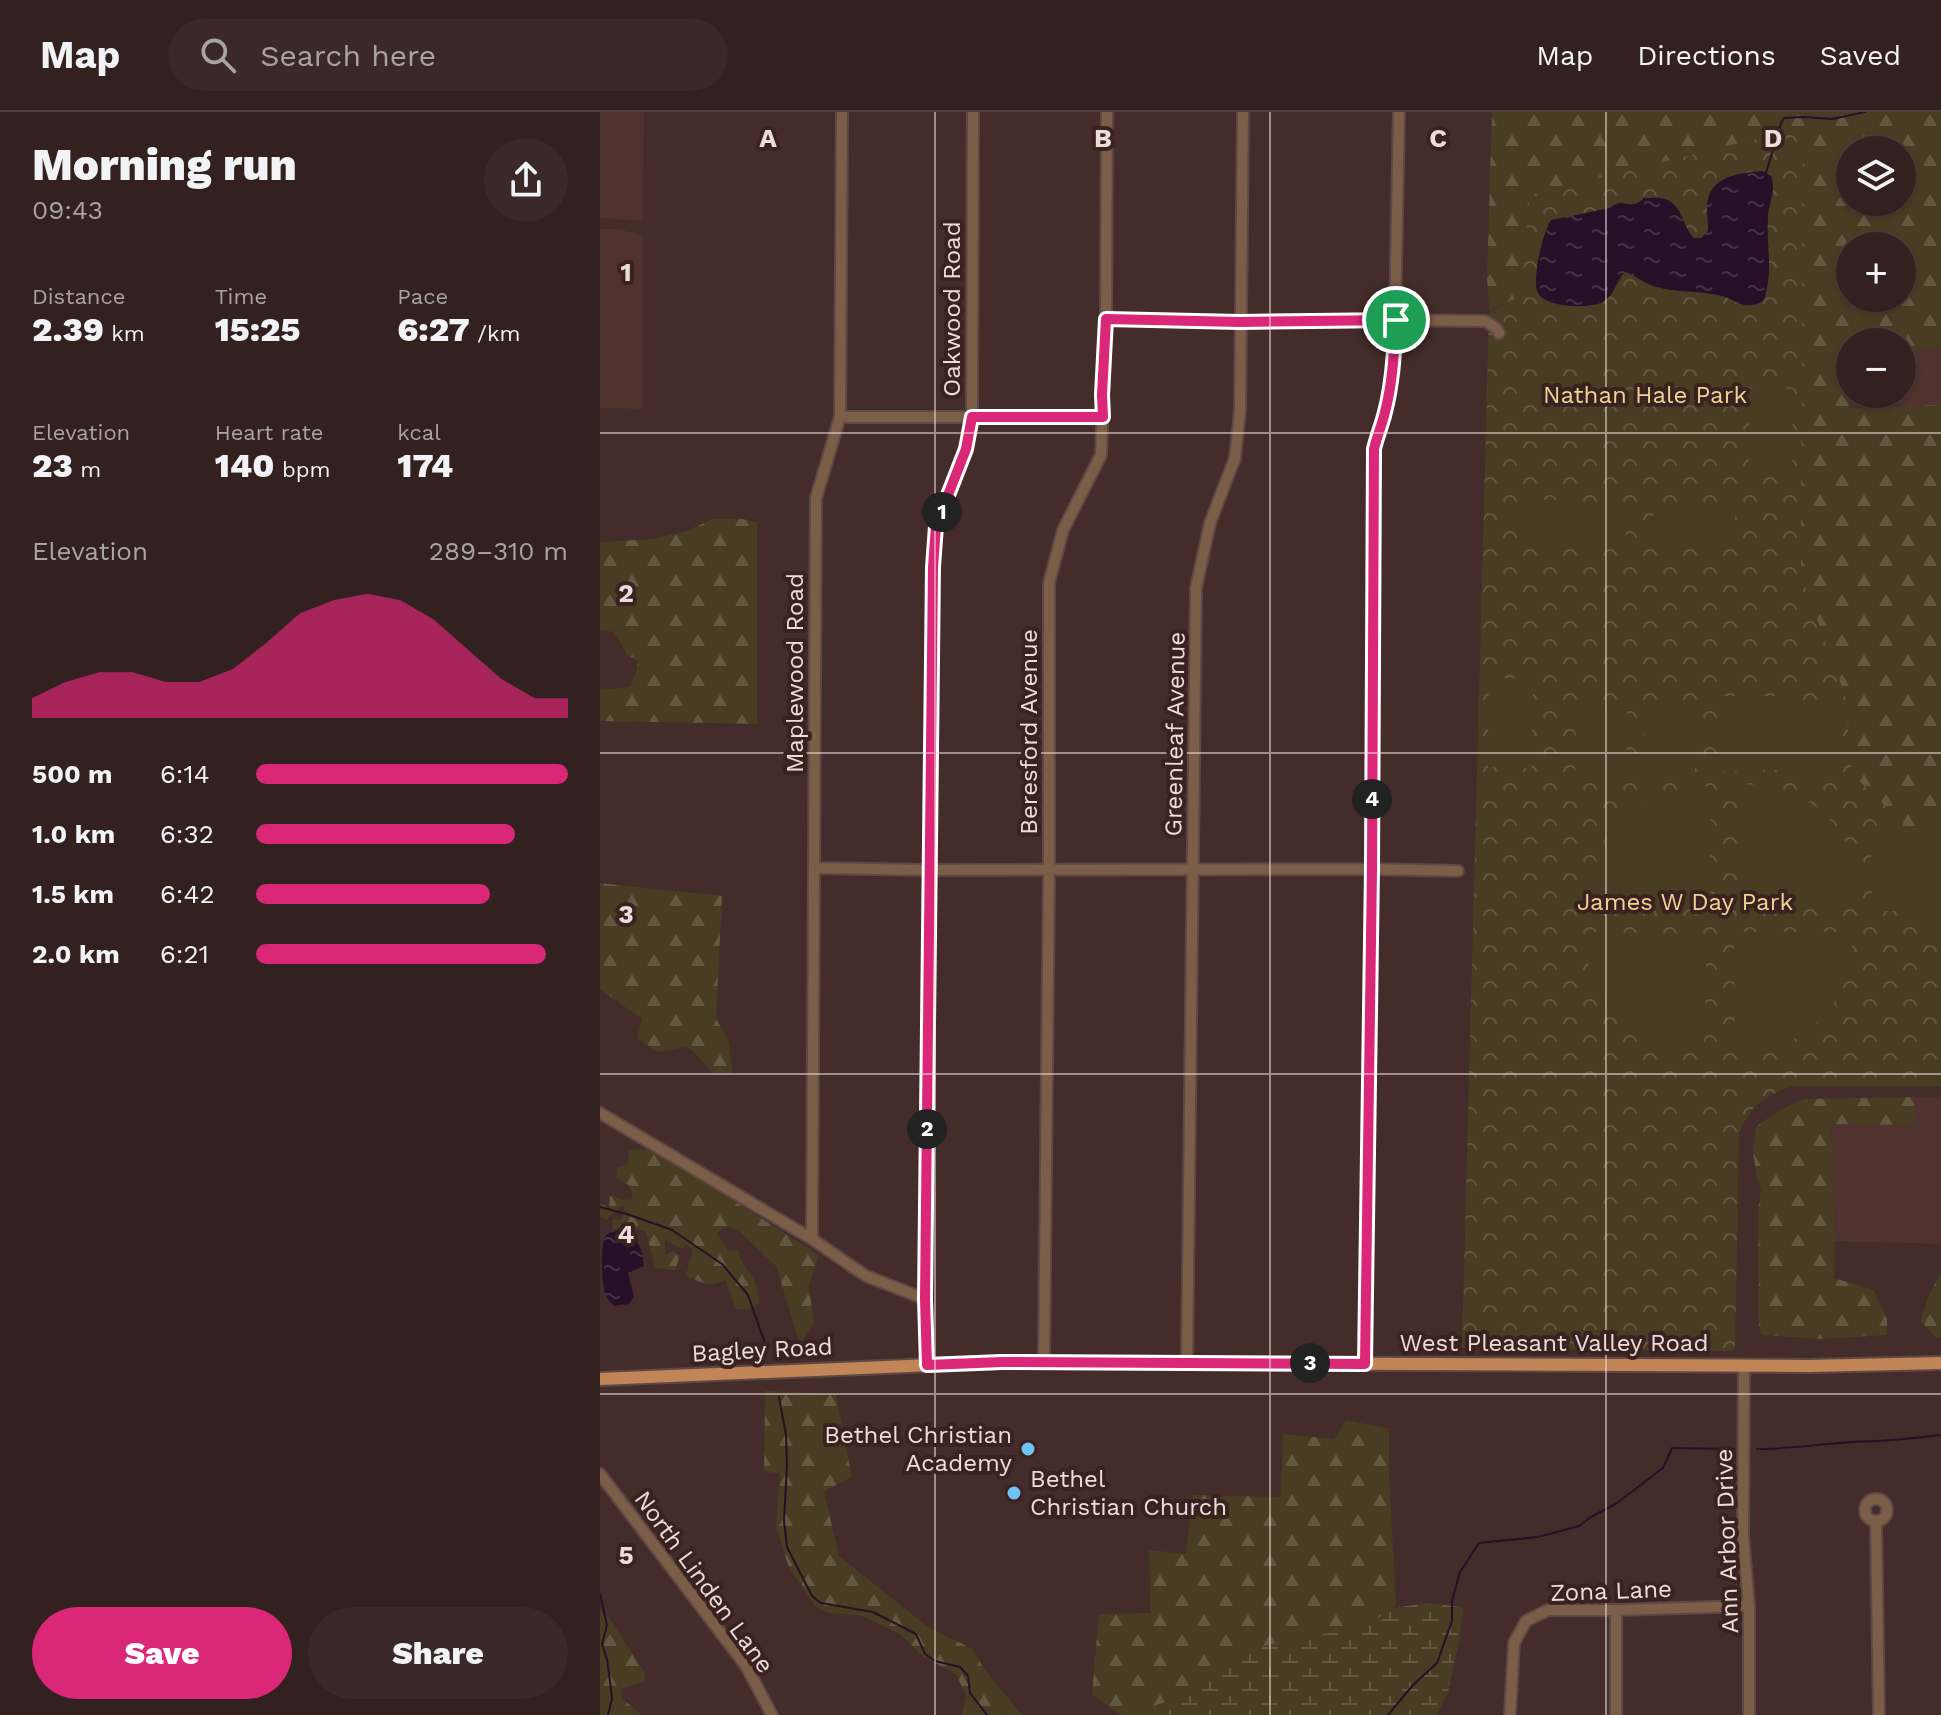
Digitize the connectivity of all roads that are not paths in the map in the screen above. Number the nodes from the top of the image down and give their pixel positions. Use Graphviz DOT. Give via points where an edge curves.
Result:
graph roads {
  1 [pos="842,112"];
  2 [pos="973,112"];
  3 [pos="1107,112"];
  4 [pos="1243,112"];
  5 [pos="1399,112"];
  6 [pos="1106,319"];
  7 [pos="1396,320"];
  8 [pos="1240,322"];
  9 [pos="1499,333"];
  10 [pos="840,417"];
  11 [pos="972,417"];
  12 [pos="1103,417"];
  13 [pos="814,868"];
  14 [pos="1049,869"];
  15 [pos="1194,869"];
  16 [pos="1372,869"];
  17 [pos="930,870"];
  18 [pos="1458,871"];
  19 [pos="600,1113"];
  20 [pos="812,1239"];
  21 [pos="925,1299"];
  22 [pos="1044,1362"];
  23 [pos="1187,1362"];
  24 [pos="1941,1363"];
  25 [pos="1365,1364"];
  26 [pos="927,1365"];
  27 [pos="1744,1366"];
  28 [pos="600,1379"];
  29 [pos="600,1474"];
  30 [pos="1876,1521"];
  31 [pos="1749,1606"];
  32 [pos="1616,1610"];
  33 [pos="772,1715"];
  34 [pos="1510,1715"];
  35 [pos="1616,1715"];
  36 [pos="1749,1715"];
  37 [pos="1879,1715"];
  1 -- 10 [label="street, Maplewood Road"];
  2 -- 11 [label="street, Oakwood Road"];
  3 -- 6 [label="street, Beresford Avenue"];
  4 -- 8 [label="street, Greenleaf Avenue"];
  5 -- 7 [label="street"];
  6 -- 8 [label="street"];
  6 -- 12 [label="street, Beresford Avenue"];
  7 -- 8 [label="street"];
  7 -- 9 [label="street" via="1485,321"];
  7 -- 16 [label="street" via="1394,370 1374,449"];
  8 -- 15 [label="street, Greenleaf Avenue" via="1235,458 1210,523 1196,588"];
  10 -- 11 [label="street"];
  10 -- 13 [label="street, Maplewood Road" via="816,498"];
  11 -- 12 [label="street"];
  11 -- 17 [label="street, Oakwood Road" via="966,449 936,526"];
  12 -- 14 [label="street, Beresford Avenue" via="1101,455 1063,530 1049,583"];
  13 -- 17 [label="street"];
  13 -- 20 [label="street, Maplewood Road"];
  14 -- 15 [label="street"];
  14 -- 17 [label="street"];
  14 -- 22 [label="street, Beresford Avenue"];
  15 -- 16 [label="street"];
  15 -- 23 [label="street, Greenleaf Avenue"];
  16 -- 18 [label="street"];
  16 -- 25 [label="street"];
  17 -- 21 [label="street, Oakwood Road"];
  19 -- 20 [label="street"];
  20 -- 21 [label="street" via="866,1276"];
  21 -- 26 [label="street, Oakwood Road"];
  22 -- 23 [label="main road, West Pleasant Valley Road"];
  22 -- 26 [label="main road, West Pleasant Valley Road"];
  23 -- 25 [label="main road, West Pleasant Valley Road"];
  24 -- 27 [label="main road, West Pleasant Valley Road"];
  25 -- 27 [label="main road, West Pleasant Valley Road"];
  26 -- 28 [label="main road, Bagley Road"];
  27 -- 31 [label="street, Ann Arbor Drive" via="1743,1536"];
  29 -- 33 [label="street, North Linden Lane" via="746,1666"];
  30 -- 37 [label="street"];
  31 -- 32 [label="street, Zona Lane"];
  31 -- 36 [label="street, Ann Arbor Drive"];
  32 -- 34 [label="street, Zona Lane" via="1548,1610 1526,1621 1514,1643"];
  32 -- 35 [label="street"];
}
